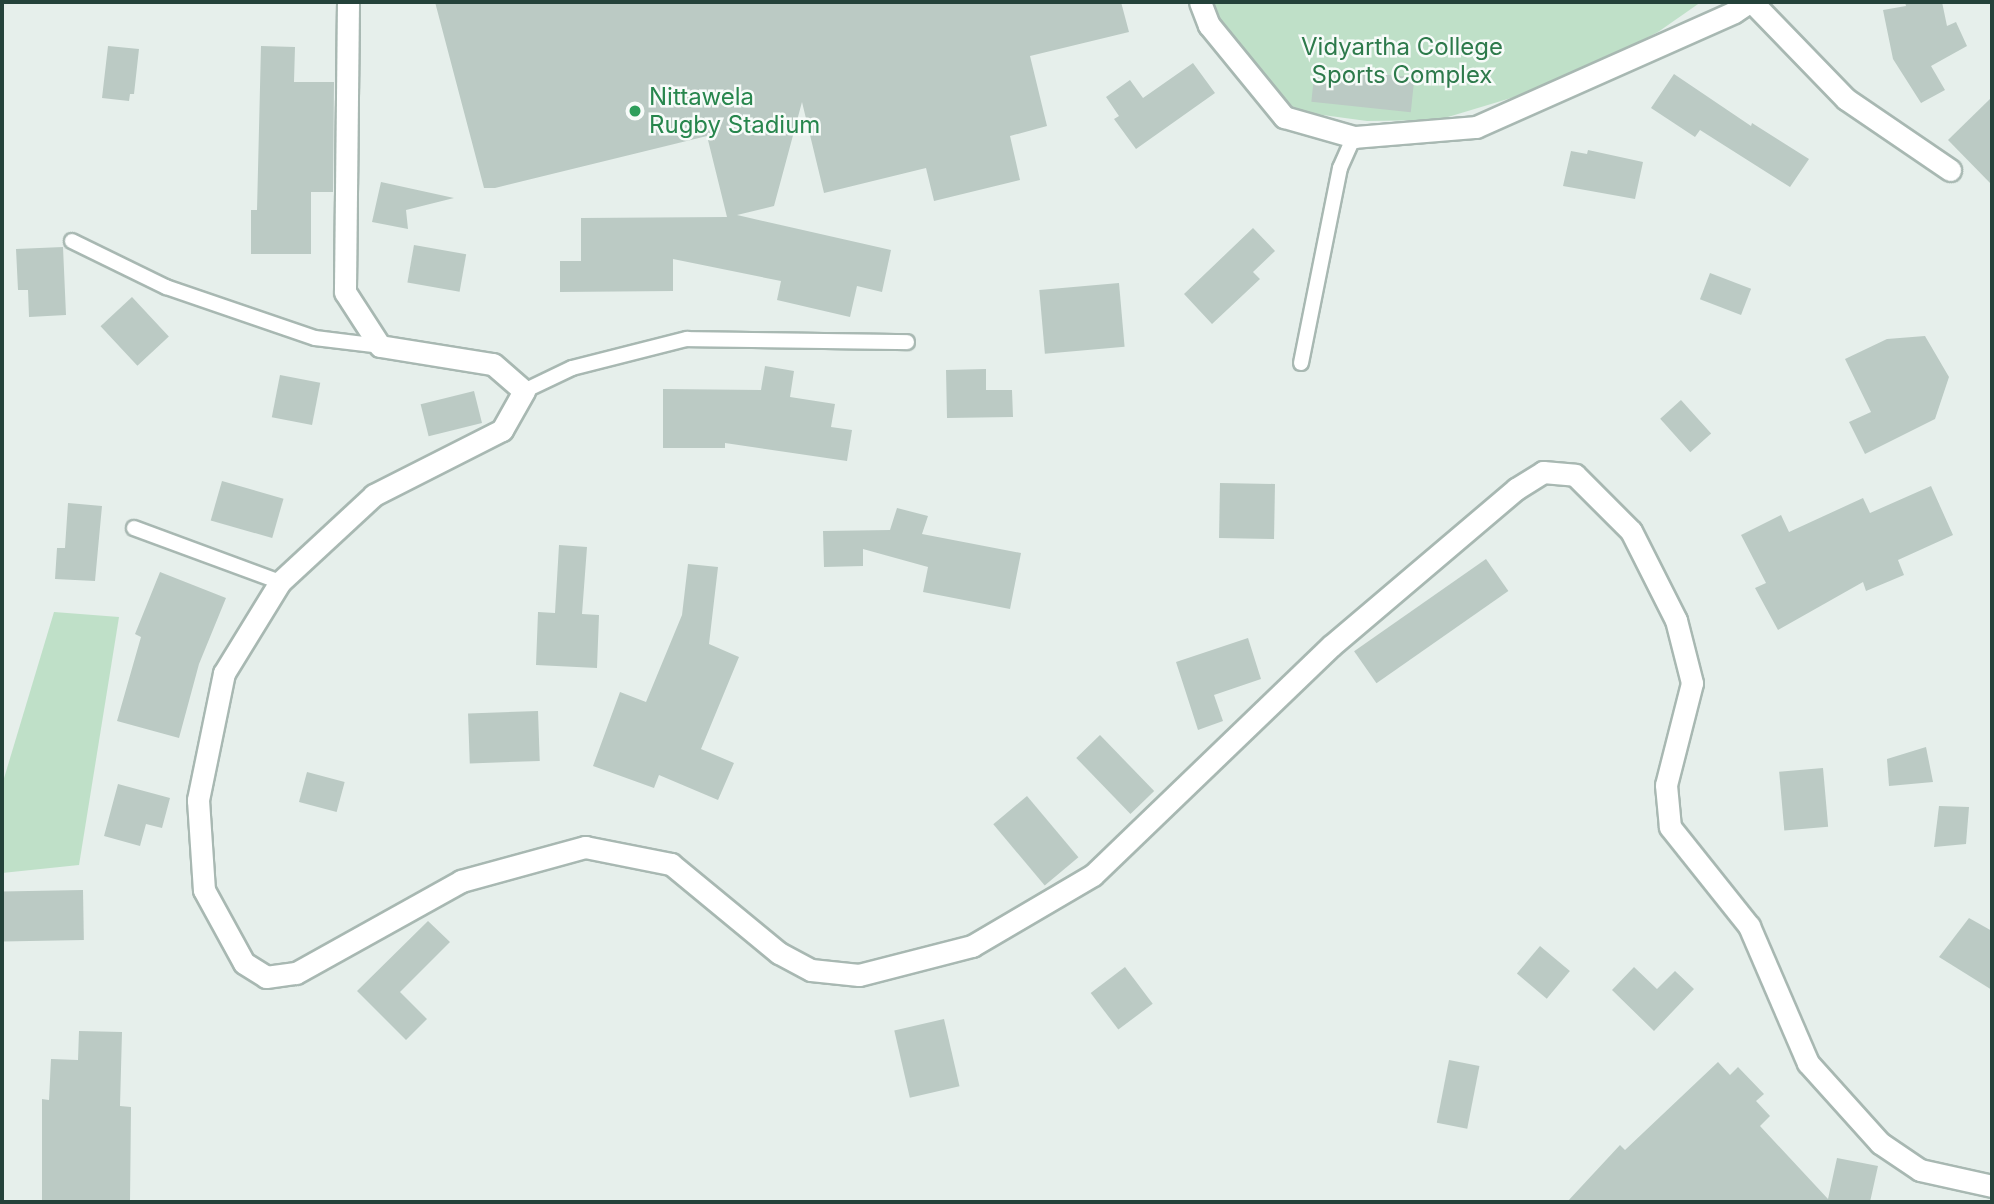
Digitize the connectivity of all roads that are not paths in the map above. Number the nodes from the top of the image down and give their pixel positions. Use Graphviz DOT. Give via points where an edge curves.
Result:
graph roads {
  1 [pos="348,2"];
  2 [pos="1200,2"];
  3 [pos="1751,2"];
  4 [pos="1353,137"];
  5 [pos="1950,170"];
  6 [pos="72,241"];
  7 [pos="907,342"];
  8 [pos="380,346"];
  9 [pos="1301,363"];
  10 [pos="524,391"];
  11 [pos="134,528"];
  12 [pos="280,582"];
  13 [pos="1992,1186"];
  1 -- 8 [label="street" via="345,292"];
  2 -- 4 [label="street" via="1209,25 1284,117"];
  3 -- 4 [label="street" via="1476,127"];
  3 -- 5 [label="street" via="1846,99"];
  4 -- 9 [label="lane" via="1340,167"];
  6 -- 8 [label="lane" via="166,287 315,338"];
  7 -- 10 [label="lane" via="687,339 572,368"];
  8 -- 10 [label="street" via="493,364"];
  10 -- 12 [label="street" via="502,430 374,495"];
  11 -- 12 [label="lane"];
  12 -- 13 [label="street" via="224,673 198,800 204,890 244,963 266,977 296,973 461,881 585,847 671,864 779,954 811,970 859,975 972,946 1093,875 1331,646 1516,489 1543,472 1575,475 1631,531 1676,620 1692,683 1666,785 1670,827 1749,926 1808,1063 1881,1143 1920,1170"];
}
